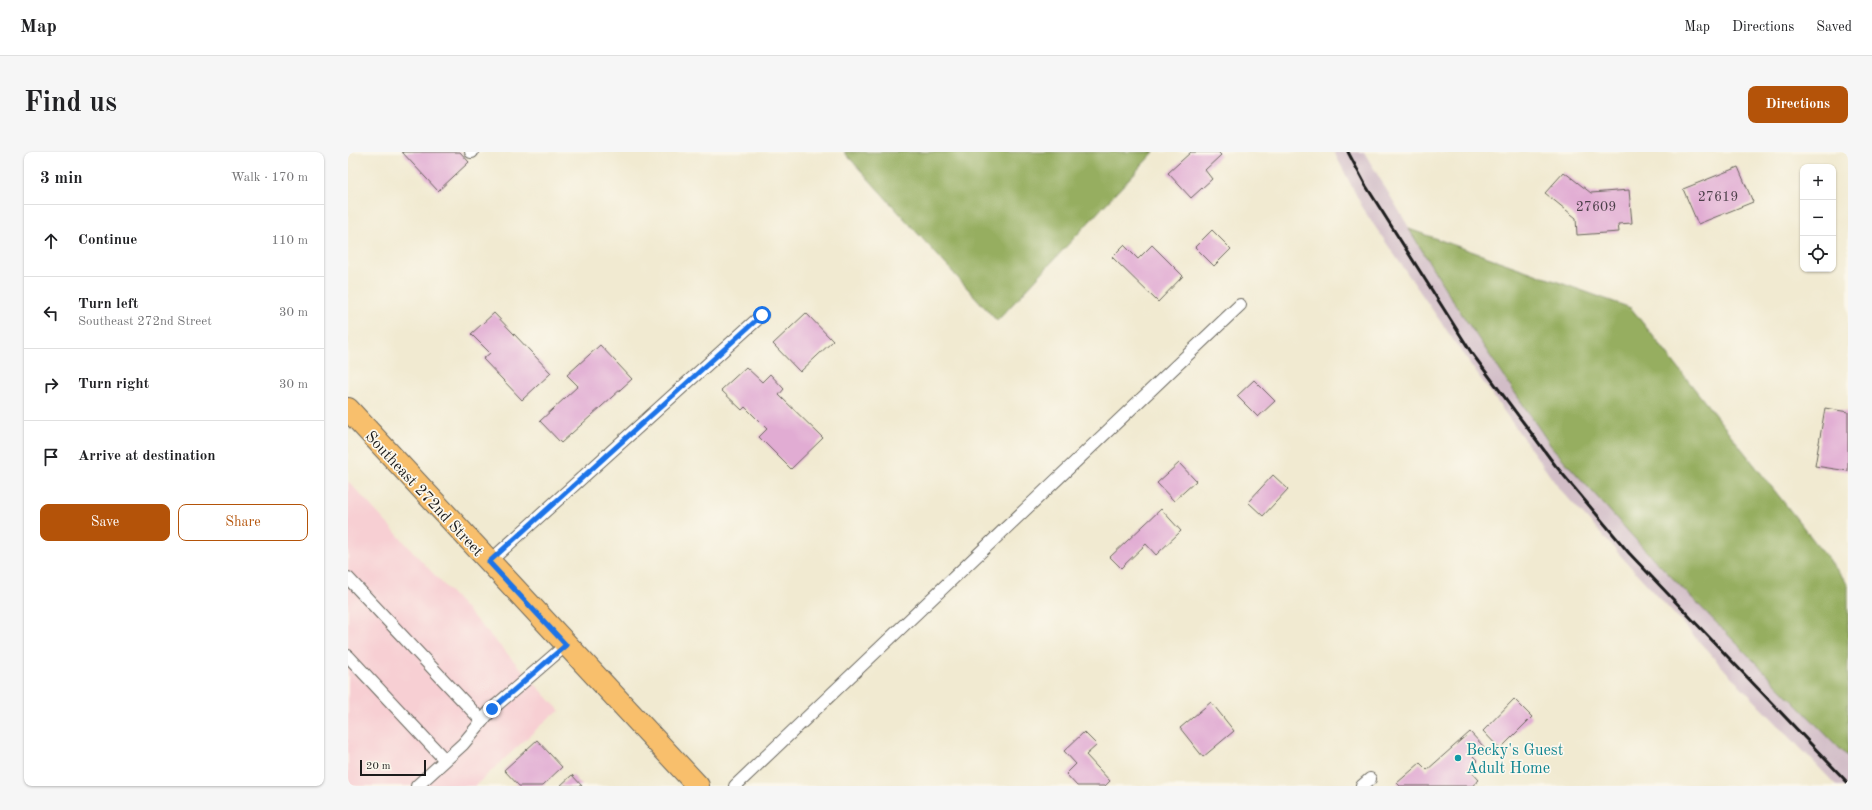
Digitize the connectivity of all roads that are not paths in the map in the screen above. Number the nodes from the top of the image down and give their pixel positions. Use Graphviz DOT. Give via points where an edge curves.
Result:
graph roads {
  1 [pos="1240,305"];
  2 [pos="762,315"];
  3 [pos="348,409"];
  4 [pos="489,562"];
  5 [pos="348,578"];
  6 [pos="566,645"];
  7 [pos="348,656"];
  8 [pos="482,721"];
  9 [pos="445,760"];
  10 [pos="417,786"];
  11 [pos="698,786"];
  12 [pos="735,786"];
  1 -- 12 [label="lane"];
  2 -- 4 [label="lane"];
  3 -- 4 [label="main road, Southeast 272nd Street"];
  4 -- 6 [label="main road, Southeast 272nd Street"];
  5 -- 8 [label="lane"];
  6 -- 8 [label="lane" via="492,709"];
  6 -- 11 [label="main road, Southeast 272nd Street"];
  7 -- 9 [label="lane"];
  8 -- 9 [label="lane" via="463,744"];
  9 -- 10 [label="lane"];
}
